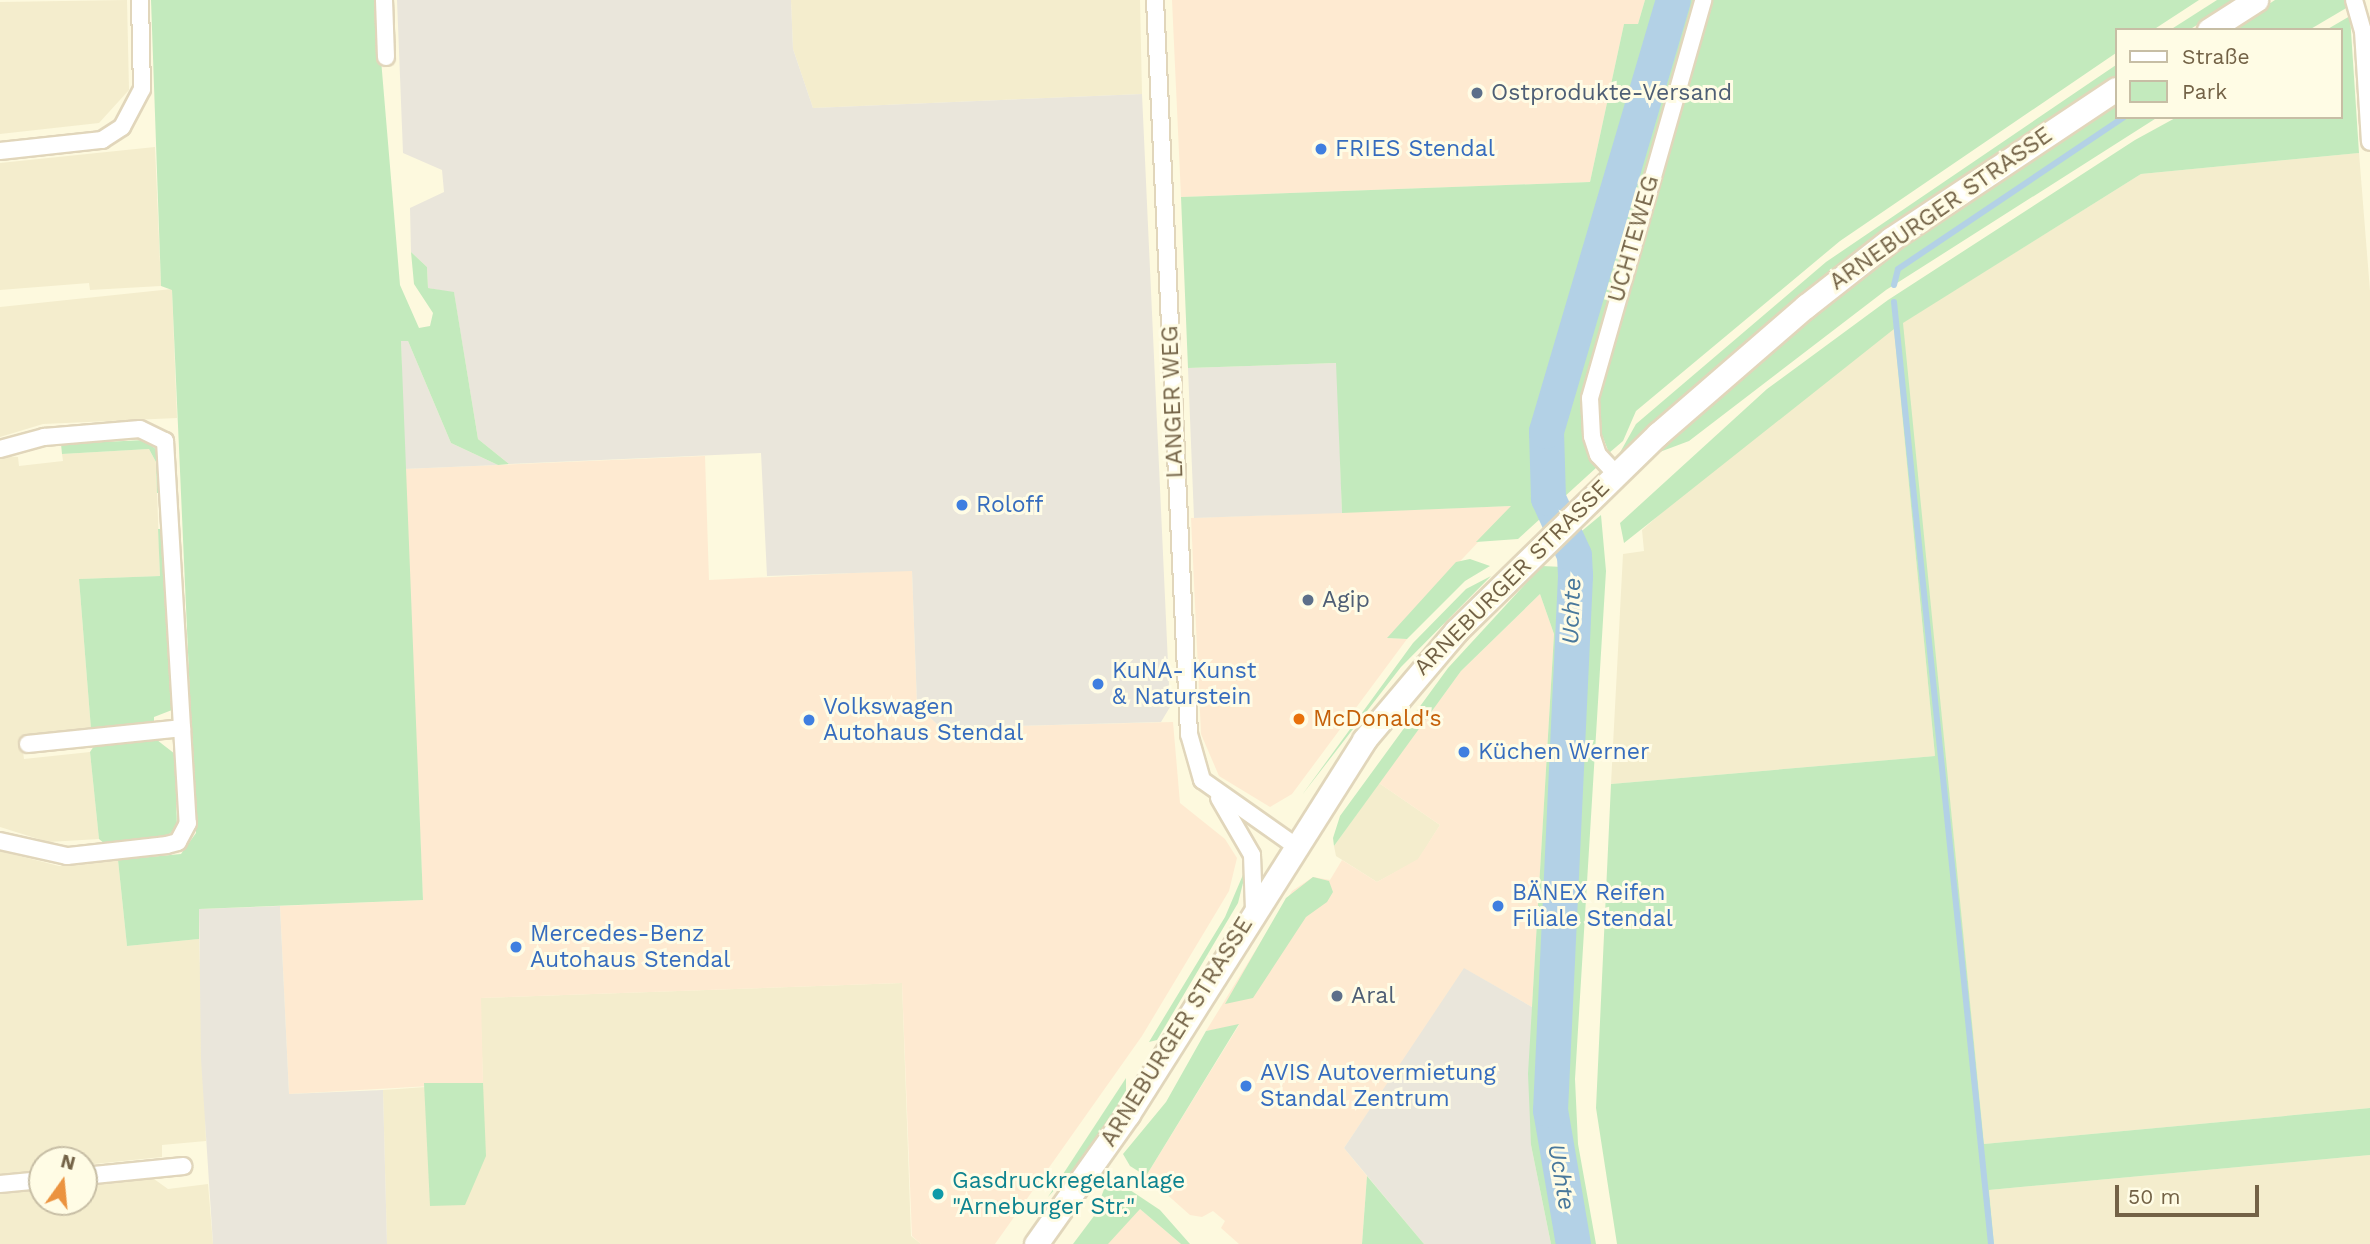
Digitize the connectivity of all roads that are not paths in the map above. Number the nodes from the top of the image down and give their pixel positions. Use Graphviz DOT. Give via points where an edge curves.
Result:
graph roads {
  1 [pos="139,0"];
  2 [pos="384,0"];
  3 [pos="1155,0"];
  4 [pos="1703,0"];
  5 [pos="2256,0"];
  6 [pos="2354,0"];
  7 [pos="2213,28"];
  8 [pos="386,57"];
  9 [pos="2114,90"];
  10 [pos="2370,142"];
  11 [pos="0,151"];
  12 [pos="0,449"];
  13 [pos="1616,474"];
  14 [pos="182,728"];
  15 [pos="28,744"];
  16 [pos="1218,795"];
  17 [pos="0,841"];
  18 [pos="1294,845"];
  19 [pos="1254,909"];
  20 [pos="184,1166"];
  21 [pos="98,1175"];
  22 [pos="28,1181"];
  23 [pos="0,1184"];
  24 [pos="1036,1244"];
  1 -- 11 [label="street" via="142,89 122,127 102,140"];
  2 -- 8 [label="street"];
  3 -- 16 [label="street, LANGER WEG" via="1189,734 1202,780"];
  4 -- 13 [label="street, UCHTEWEG" via="1590,398 1598,455"];
  5 -- 7 [label="main road"];
  6 -- 10 [label="street" via="2363,31"];
  9 -- 13 [label="main road, ARNEBURGER STRASSE" via="1861,262"];
  12 -- 14 [label="street" via="44,437 140,429 165,441"];
  13 -- 18 [label="main road, ARNEBURGER STRASSE" via="1543,541 1400,692"];
  14 -- 15 [label="street"];
  14 -- 17 [label="street" via="188,824 178,842 67,856"];
  16 -- 18 [label="street, LANGER WEG"];
  16 -- 19 [label="street, LANGER WEG" via="1252,855"];
  18 -- 19 [label="main road, ARNEBURGER STRASSE"];
  19 -- 24 [label="main road, ARNEBURGER STRASSE" via="1128,1114"];
  20 -- 21 [label="street"];
  22 -- 23 [label="street"];
}
